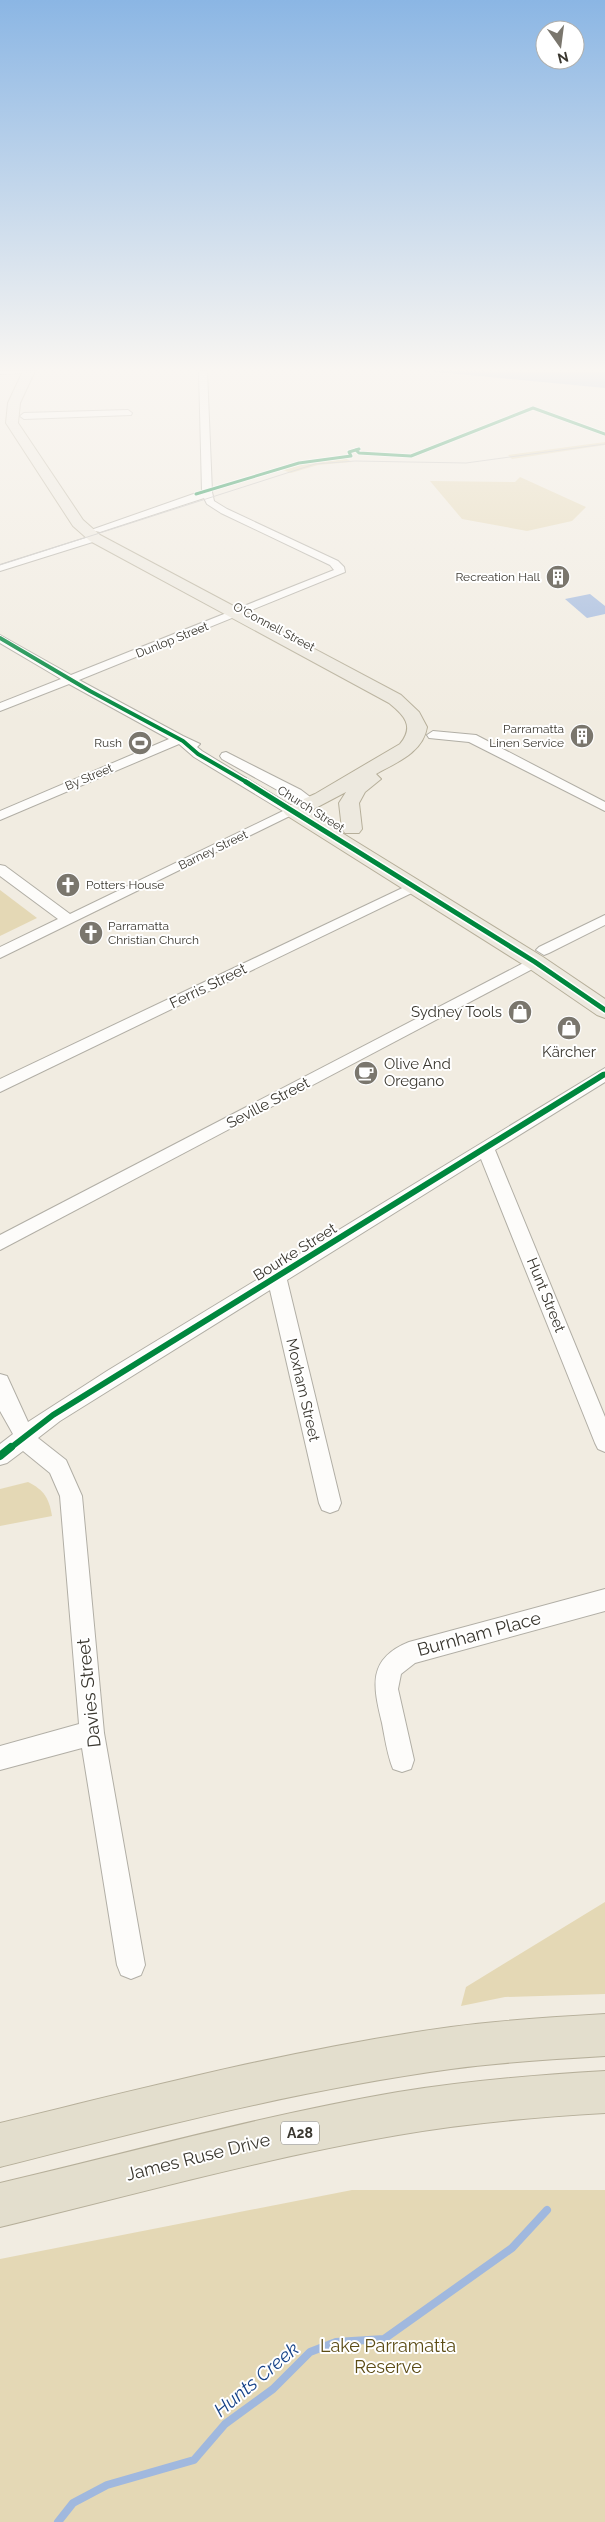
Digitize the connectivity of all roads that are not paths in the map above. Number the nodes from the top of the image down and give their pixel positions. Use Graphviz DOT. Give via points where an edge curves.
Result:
graph roads {
  1 [pos="55,489"];
  2 [pos="209,489"];
  3 [pos="209,497"];
  4 [pos="96,534"];
  5 [pos="0,562"];
  6 [pos="241,613"];
  7 [pos="0,638"];
  8 [pos="71,680"];
  9 [pos="0,707"];
  10 [pos="425,734"];
  11 [pos="181,740"];
  12 [pos="302,807"];
  13 [pos="605,807"];
  14 [pos="0,816"];
  15 [pos="352,829"];
  16 [pos="0,869"];
  17 [pos="415,886"];
  18 [pos="605,919"];
  19 [pos="69,920"];
  20 [pos="0,953"];
  21 [pos="539,956"];
  22 [pos="605,992"];
  23 [pos="605,1010"];
  24 [pos="605,1074"];
  25 [pos="0,1086"];
  26 [pos="486,1148"];
  27 [pos="0,1243"];
  28 [pos="277,1278"];
  29 [pos="0,1382"];
  30 [pos="25,1437"];
  31 [pos="605,1442"];
  32 [pos="0,1456"];
  33 [pos="330,1503"];
  34 [pos="605,1600"];
  35 [pos="92,1733"];
  36 [pos="0,1758"];
  37 [pos="402,1760"];
  38 [pos="131,1965"];
  39 [pos="605,2035"];
  40 [pos="605,2092"];
  41 [pos="0,2145"];
  42 [pos="0,2205"];
  1 -- 4 [label="main road, O'Connell Street" via="78,523"];
  2 -- 3 [label="street"];
  3 -- 4 [label="street"];
  3 -- 6 [label="street, Dunlop Street" via="234,516 334,563 340,569 331,578"];
  4 -- 5 [label="street"];
  4 -- 6 [label="main road, O'Connell Street"];
  6 -- 8 [label="street, Dunlop Street"];
  6 -- 10 [label="main road, O'Connell Street" via="395,699 416,718 418,729"];
  7 -- 8 [label="street, Church Street"];
  8 -- 9 [label="street, Dunlop Street"];
  8 -- 11 [label="street, Church Street"];
  10 -- 12 [label="main road, Barney Street" via="399,754"];
  10 -- 13 [label="street" via="463,737 482,743"];
  10 -- 15 [label="main road" via="426,747 364,783 353,793 348,806"];
  11 -- 12 [label="street, Church Street" via="198,754"];
  11 -- 12 [label="street, Church Street" via="212,749 296,793"];
  11 -- 14 [label="street, By Street"];
  12 -- 15 [label="main road, Church Street"];
  12 -- 17 [label="main road, Church Street"];
  12 -- 19 [label="street, Barney Street"];
  15 -- 21 [label="main road, Church Street"];
  16 -- 19 [label="street"];
  17 -- 21 [label="main road, Church Street"];
  17 -- 25 [label="street, Ferris Street"];
  18 -- 21 [label="street, Seville Street"];
  19 -- 20 [label="street, Barney Street"];
  21 -- 22 [label="main road, Church Street"];
  21 -- 23 [label="main road, Church Street"];
  21 -- 27 [label="street, Seville Street"];
  24 -- 26 [label="street, Bourke Street"];
  26 -- 28 [label="street, Bourke Street"];
  26 -- 31 [label="street, Hunt Street"];
  28 -- 30 [label="street, Bourke Street" via="53,1415"];
  28 -- 33 [label="street, Moxham Street"];
  29 -- 30 [label="street"];
  30 -- 32 [label="street, Bourke Street"];
  30 -- 35 [label="street, Davies Street" via="33,1448 58,1467 71,1496"];
  34 -- 37 [label="street, Burnham Place" via="409,1653 390,1668 386,1689"];
  35 -- 36 [label="street"];
  35 -- 38 [label="street, Davies Street"];
  39 -- 41 [label="highway" via="467,2045 362,2062 170,2103"];
  40 -- 42 [label="highway, James Ruse Drive / A28" via="464,2104 369,2119 275,2138"];
}
